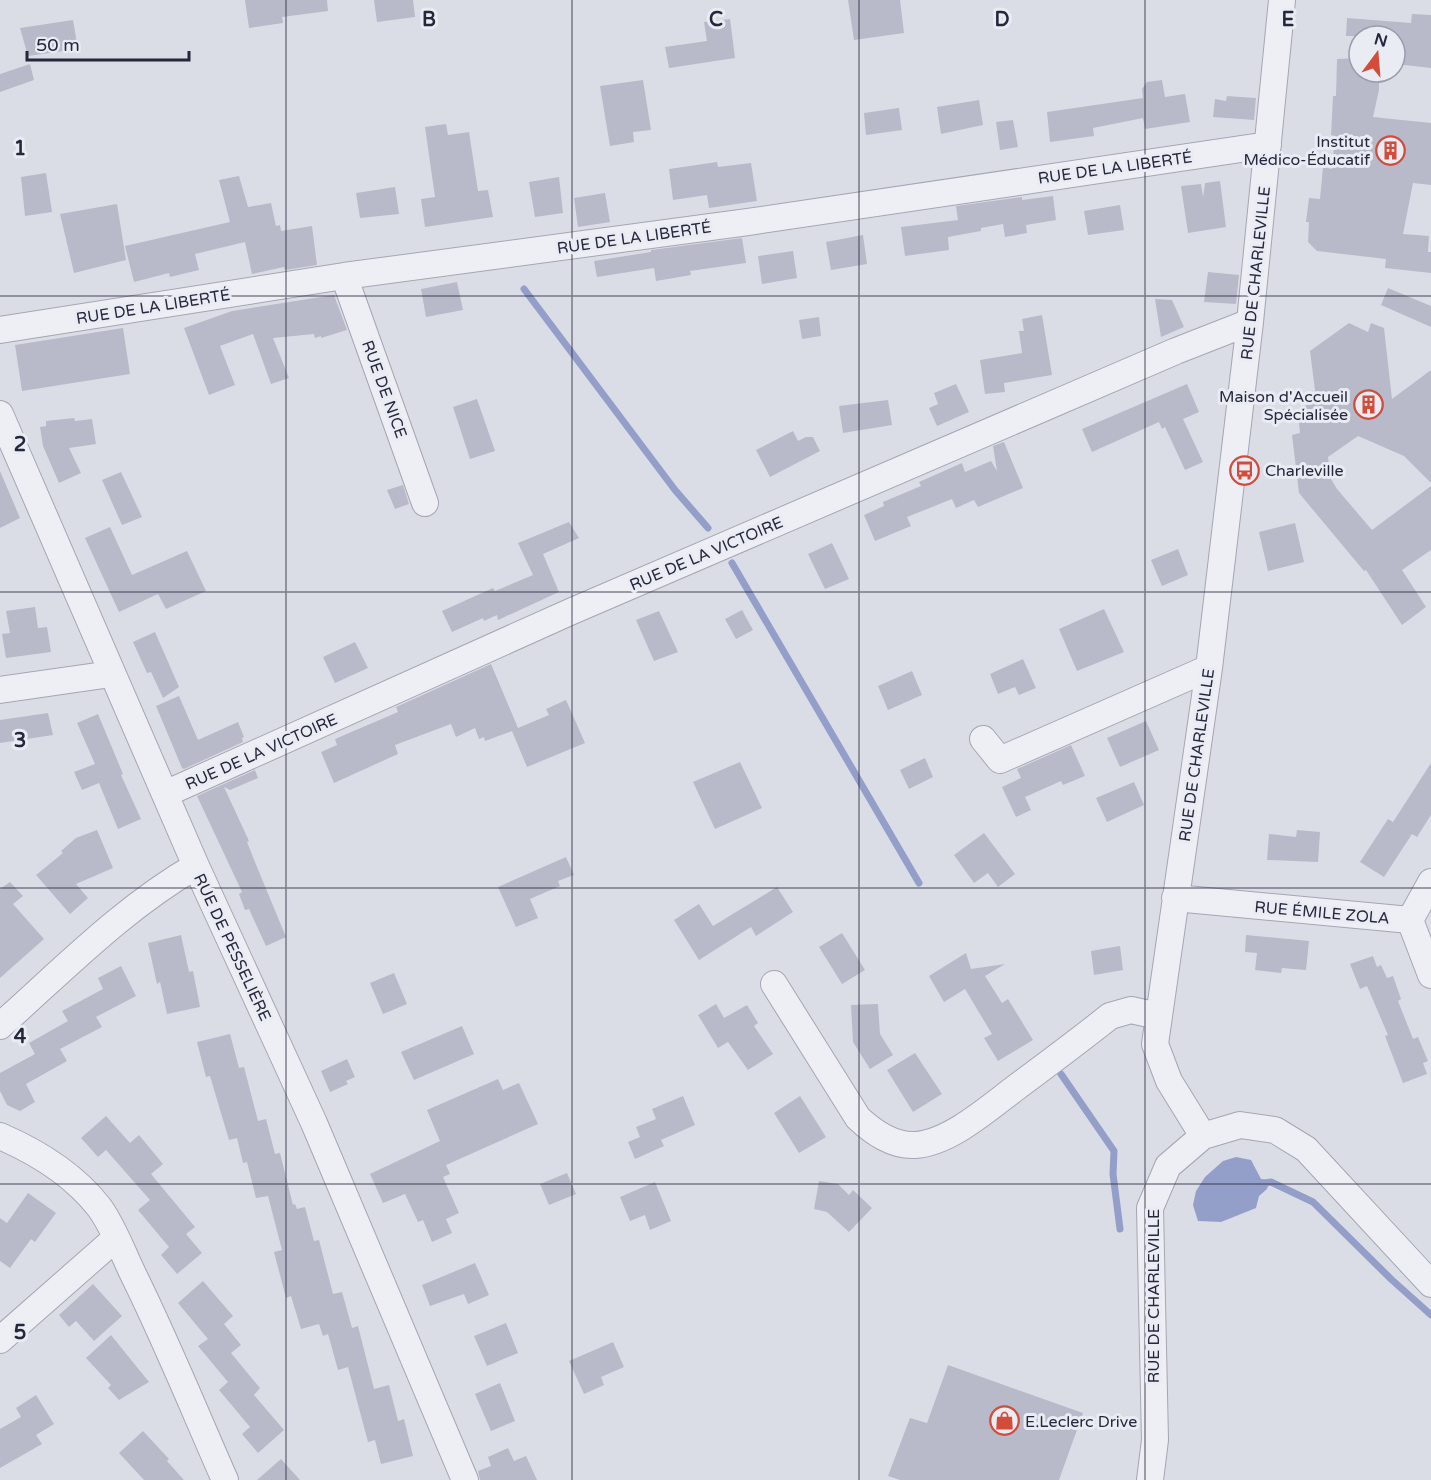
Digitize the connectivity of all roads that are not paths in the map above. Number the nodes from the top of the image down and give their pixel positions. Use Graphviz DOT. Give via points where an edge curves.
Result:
graph roads {
  1 [pos="1282,0"];
  2 [pos="1268,145"];
  3 [pos="344,276"];
  4 [pos="1250,322"];
  5 [pos="0,330"];
  6 [pos="0,414"];
  7 [pos="425,503"];
  8 [pos="1209,668"];
  9 [pos="111,674"];
  10 [pos="0,690"];
  11 [pos="983,739"];
  12 [pos="165,794"];
  13 [pos="196,866"];
  14 [pos="1431,882"];
  15 [pos="1175,898"];
  16 [pos="1410,920"];
  17 [pos="1431,975"];
  18 [pos="774,984"];
  19 [pos="1158,1016"];
  20 [pos="0,1026"];
  21 [pos="0,1136"];
  22 [pos="1203,1136"];
  23 [pos="116,1238"];
  24 [pos="1431,1284"];
  25 [pos="0,1340"];
  26 [pos="460,1479"];
  27 [pos="225,1480"];
  28 [pos="1150,1480"];
  1 -- 2 [label="street, RUE DE CHARLEVILLE"];
  2 -- 3 [label="street, RUE DE LA LIBERTÉ" via="748,222"];
  2 -- 4 [label="street, RUE DE CHARLEVILLE"];
  3 -- 5 [label="street, RUE DE LA LIBERTÉ"];
  3 -- 7 [label="street, RUE DE NICE"];
  4 -- 8 [label="street, RUE DE CHARLEVILLE"];
  4 -- 12 [label="street, RUE DE LA VICTOIRE" via="570,612"];
  6 -- 9 [label="street, RUE DE PESSELIÈRE"];
  8 -- 11 [label="street" via="1000,760"];
  8 -- 15 [label="street, RUE DE CHARLEVILLE"];
  9 -- 10 [label="street"];
  9 -- 12 [label="street, RUE DE PESSELIÈRE"];
  12 -- 13 [label="street, RUE DE PESSELIÈRE"];
  13 -- 20 [label="street" via="137,905"];
  13 -- 26 [label="street, RUE DE PESSELIÈRE" via="314,1123"];
  14 -- 16 [label="street"];
  15 -- 16 [label="street, RUE ÉMILE ZOLA"];
  15 -- 19 [label="street, RUE DE CHARLEVILLE"];
  16 -- 17 [label="street, RUE ÉMILE ZOLA"];
  18 -- 19 [label="street" via="858,1118 889,1140 913,1145 931,1142 966,1124 1110,1016 1131,1010"];
  19 -- 22 [label="street, RUE DE CHARLEVILLE" via="1155,1044 1169,1081"];
  21 -- 23 [label="street" via="39,1156 85,1191"];
  22 -- 24 [label="street" via="1240,1125 1275,1130 1306,1149"];
  22 -- 28 [label="street, RUE DE CHARLEVILLE" via="1168,1166 1150,1208 1155,1440"];
  23 -- 25 [label="street"];
  23 -- 27 [label="street"];
}
